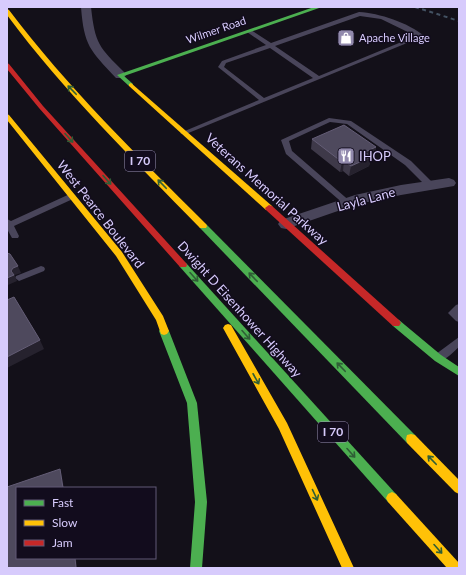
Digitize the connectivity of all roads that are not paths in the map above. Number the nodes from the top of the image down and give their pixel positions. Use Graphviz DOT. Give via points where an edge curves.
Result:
graph roads {
  1 [pos="86,7"];
  2 [pos="319,7"];
  3 [pos="7,11"];
  4 [pos="249,31"];
  5 [pos="270,45"];
  6 [pos="7,66"];
  7 [pos="120,75"];
  8 [pos="318,78"];
  9 [pos="263,100"];
  10 [pos="7,116"];
  11 [pos="184,133"];
  12 [pos="449,183"];
  13 [pos="431,186"];
  14 [pos="72,196"];
  15 [pos="348,202"];
  16 [pos="8,224"];
  17 [pos="286,224"];
  18 [pos="15,236"];
  19 [pos="41,269"];
  20 [pos="19,278"];
  21 [pos="210,296"];
  22 [pos="459,308"];
  23 [pos="459,318"];
  24 [pos="459,341"];
  25 [pos="438,358"];
  26 [pos="459,372"];
  27 [pos="459,488"];
  28 [pos="196,568"];
  29 [pos="348,568"];
  30 [pos="455,568"];
  1 -- 7 [label="street, Veterans Memorial Parkway" via="88,31 96,50"];
  2 -- 4 [label="main road, Wilmer Road"];
  27 -- 3 [label="main road, I 70, one-way" via="77,96 45,62"];
  4 -- 5 [label="lane"];
  4 -- 7 [label="main road, Wilmer Road"];
  5 -- 8 [label="lane"];
  5 -- 8 [label="lane" via="359,14 368,14 421,36"];
  5 -- 9 [label="lane" via="224,62 221,67"];
  6 -- 21 [label="main road, Dwight D Eisenhower Highway / I 70, one-way"];
  7 -- 11 [label="main road, Veterans Memorial Parkway"];
  8 -- 9 [label="lane"];
  9 -- 11 [label="lane"];
  10 -- 14 [label="main road, West Pearce Boulevard"];
  11 -- 17 [label="main road, Veterans Memorial Parkway"];
  12 -- 13 [label="street, Layla Lane"];
  13 -- 15 [label="street, Layla Lane"];
  13 -- 15 [label="lane" via="408,163 349,122 329,120 285,140 289,152"];
  14 -- 16 [label="lane"];
  14 -- 28 [label="main road, West Pearce Boulevard" via="119,254 160,318 192,403 201,502"];
  15 -- 17 [label="street, Layla Lane"];
  16 -- 18 [label="lane"];
  17 -- 25 [label="main road, Veterans Memorial Parkway"];
  19 -- 20 [label="lane"];
  21 -- 29 [label="main road, one-way" via="283,426"];
  21 -- 30 [label="main road, Dwight D Eisenhower Highway / I 70, one-way"];
  22 -- 23 [label="lane" via="453,313"];
  24 -- 25 [label="lane"];
  25 -- 26 [label="main road, Veterans Memorial Parkway"];
}
